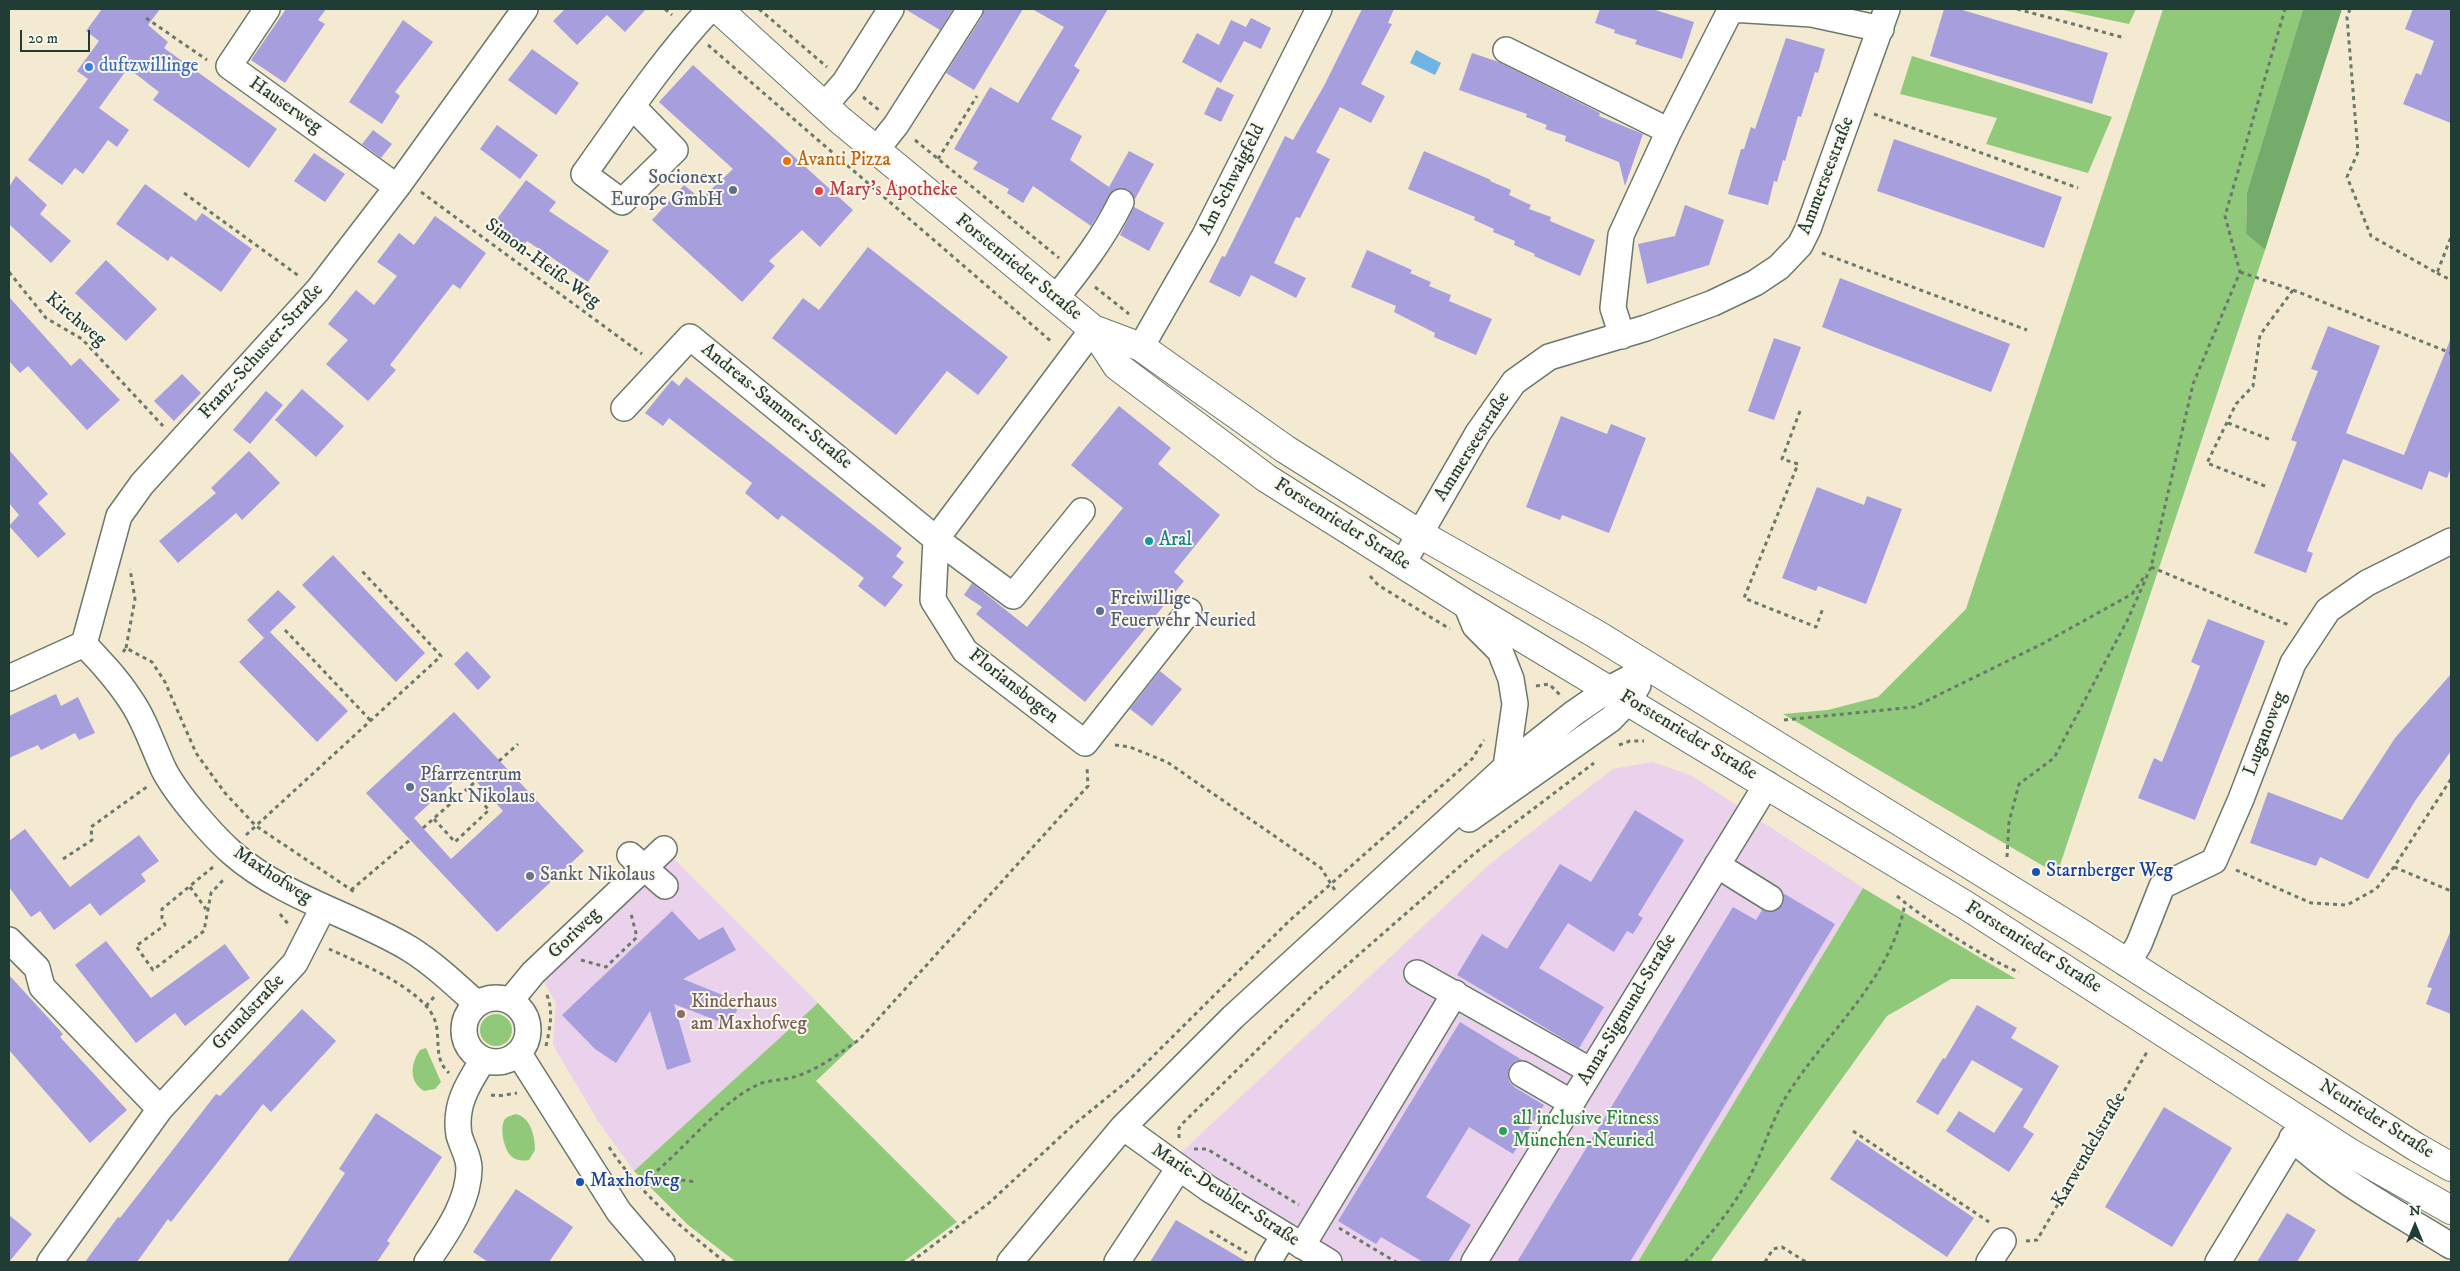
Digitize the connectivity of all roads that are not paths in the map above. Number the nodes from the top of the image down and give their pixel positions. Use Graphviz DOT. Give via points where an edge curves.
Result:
graph roads {
  1 [pos="267,9"];
  2 [pos="525,9"];
  3 [pos="710,9"];
  4 [pos="718,9"];
  5 [pos="891,9"];
  6 [pos="970,9"];
  7 [pos="1319,9"];
  8 [pos="1730,9"];
  9 [pos="1884,19"];
  10 [pos="1506,50"];
  11 [pos="632,106"];
  12 [pos="824,106"];
  13 [pos="1669,131"];
  14 [pos="876,150"];
  15 [pos="400,182"];
  16 [pos="1121,202"];
  17 [pos="1056,298"];
  18 [pos="1093,329"];
  19 [pos="1622,336"];
  20 [pos="1146,339"];
  21 [pos="624,408"];
  22 [pos="1082,511"];
  23 [pos="1420,534"];
  24 [pos="936,539"];
  25 [pos="2451,542"];
  26 [pos="1403,563"];
  27 [pos="1466,604"];
  28 [pos="1189,611"];
  29 [pos="84,644"];
  30 [pos="1649,668"];
  31 [pos="9,678"];
  32 [pos="1619,694"];
  33 [pos="1506,767"];
  34 [pos="1767,784"];
  35 [pos="664,849"];
  36 [pos="637,862"];
  37 [pos="1717,865"];
  38 [pos="1386,876"];
  39 [pos="665,886"];
  40 [pos="1770,898"];
  41 [pos="323,908"];
  42 [pos="9,940"];
  43 [pos="2127,964"];
  44 [pos="1417,973"];
  45 [pos="1455,994"];
  46 [pos="510,1001"];
  47 [pos="477,1004"];
  48 [pos="518,1054"];
  49 [pos="483,1060"];
  50 [pos="1591,1071"];
  51 [pos="2301,1073"];
  52 [pos="1522,1074"];
  53 [pos="1572,1103"];
  54 [pos="160,1109"];
  55 [pos="1123,1127"];
  56 [pos="2297,1130"];
  57 [pos="1183,1160"];
  58 [pos="2451,1167"];
  59 [pos="2451,1210"];
  60 [pos="1293,1240"];
  61 [pos="2003,1241"];
  62 [pos="2451,1246"];
  63 [pos="1262,1260"];
  64 [pos="50,1262"];
  65 [pos="427,1262"];
  66 [pos="662,1262"];
  67 [pos="1010,1262"];
  68 [pos="1117,1262"];
  69 [pos="1329,1262"];
  70 [pos="1474,1262"];
  71 [pos="1989,1262"];
  72 [pos="2218,1262"];
  1 -- 15 [label="street, Hauserweg" via="229,66"];
  2 -- 15 [label="street, Franz-Schuster-Straße"];
  3 -- 11 [label="street"];
  4 -- 12 [label="main road, Forstenrieder Straße"];
  5 -- 12 [label="street" via="845,82"];
  6 -- 14 [label="street" via="896,125"];
  7 -- 20 [label="street, Am Schwaigfeld" via="1204,237"];
  8 -- 9 [label="street, Ammerseestraße"];
  8 -- 13 [label="street, Ammerseestraße"];
  9 -- 19 [label="street, Ammerseestraße" via="1800,245 1779,267 1755,283 1713,303"];
  10 -- 13 [label="street"];
  12 -- 14 [label="main road, Forstenrieder Straße"];
  13 -- 19 [label="street, Ammerseestraße" via="1621,235 1612,308"];
  14 -- 17 [label="main road, Forstenrieder Straße"];
  15 -- 29 [label="street, Franz-Schuster-Straße" via="318,290 142,484 119,516"];
  16 -- 17 [label="street" via="1110,224"];
  17 -- 18 [label="main road, Forstenrieder Straße"];
  18 -- 20 [label="main road, Forstenrieder Straße"];
  18 -- 24 [label="street"];
  18 -- 26 [label="main road, Forstenrieder Straße" via="1117,366 1266,478"];
  19 -- 23 [label="street, Ammerseestraße" via="1549,357 1514,382 1478,434"];
  20 -- 23 [label="main road, Forstenrieder Straße" via="1286,449"];
  21 -- 24 [label="street, Andreas-Sammer-Straße" via="690,337"];
  22 -- 24 [label="street" via="1013,596"];
  23 -- 26 [label="street, Ammerseestraße"];
  23 -- 30 [label="main road, Forstenrieder Straße" via="1596,634"];
  24 -- 28 [label="street, Floriansbogen" via="933,600 965,651 1085,743"];
  25 -- 43 [label="street, Luganoweg" via="2367,583 2328,610 2293,663 2214,861 2162,886 2139,944"];
  26 -- 27 [label="main road, Forstenrieder Straße"];
  27 -- 32 [label="main road, Forstenrieder Straße"];
  27 -- 33 [label="street" via="1475,626 1500,651 1511,679 1515,704"];
  29 -- 31 [label="street"];
  29 -- 41 [label="street, Maxhofweg" via="131,700 165,773 229,850 280,886"];
  30 -- 32 [label="street"];
  30 -- 43 [label="main road, Forstenrieder Straße"];
  32 -- 33 [label="street" via="1574,712"];
  32 -- 34 [label="main road, Forstenrieder Straße"];
  32 -- 38 [label="street" via="1611,720"];
  33 -- 38 [label="street"];
  34 -- 37 [label="street, Anna-Sigmund-Straße"];
  34 -- 56 [label="main road, Forstenrieder Straße" via="1975,911 2161,1031"];
  35 -- 36 [label="street, Goriweg"];
  36 -- 39 [label="street"];
  36 -- 46 [label="street, Goriweg"];
  37 -- 40 [label="street"];
  37 -- 50 [label="street, Anna-Sigmund-Straße"];
  38 -- 55 [label="street" via="1233,1017"];
  41 -- 47 [label="street, Maxhofweg" via="363,924 411,950"];
  41 -- 54 [label="street, Grundstraße" via="295,963"];
  42 -- 54 [label="street" via="37,968 42,986"];
  43 -- 51 [label="main road, Forstenrieder Straße"];
  44 -- 45 [label="street"];
  45 -- 50 [label="street"];
  45 -- 60 [label="street" via="1318,1216"];
  46 -- 47 [label="street" via="495,998"];
  46 -- 48 [label="street" via="522,1010 529,1031 527,1042"];
  47 -- 49 [label="street" via="469,1012 464,1034 474,1054"];
  48 -- 49 [label="street" via="502,1062"];
  48 -- 66 [label="street" via="619,1212"];
  49 -- 65 [label="street" via="465,1087 458,1108 459,1134 470,1167 464,1199"];
  50 -- 53 [label="street, Anna-Sigmund-Straße"];
  51 -- 58 [label="main road, Neurieder Straße"];
  52 -- 53 [label="street"];
  53 -- 70 [label="street, Anna-Sigmund-Straße"];
  54 -- 64 [label="street, Grundstraße"];
  55 -- 57 [label="street, Marie-Deubler-Straße"];
  55 -- 67 [label="street"];
  56 -- 59 [label="main road"];
  56 -- 62 [label="street" via="2306,1152"];
  56 -- 72 [label="street"];
  57 -- 60 [label="street, Marie-Deubler-Straße"];
  57 -- 68 [label="street"];
  60 -- 63 [label="street"];
  60 -- 69 [label="street, Marie-Deubler-Straße"];
  61 -- 71 [label="street"];
}
